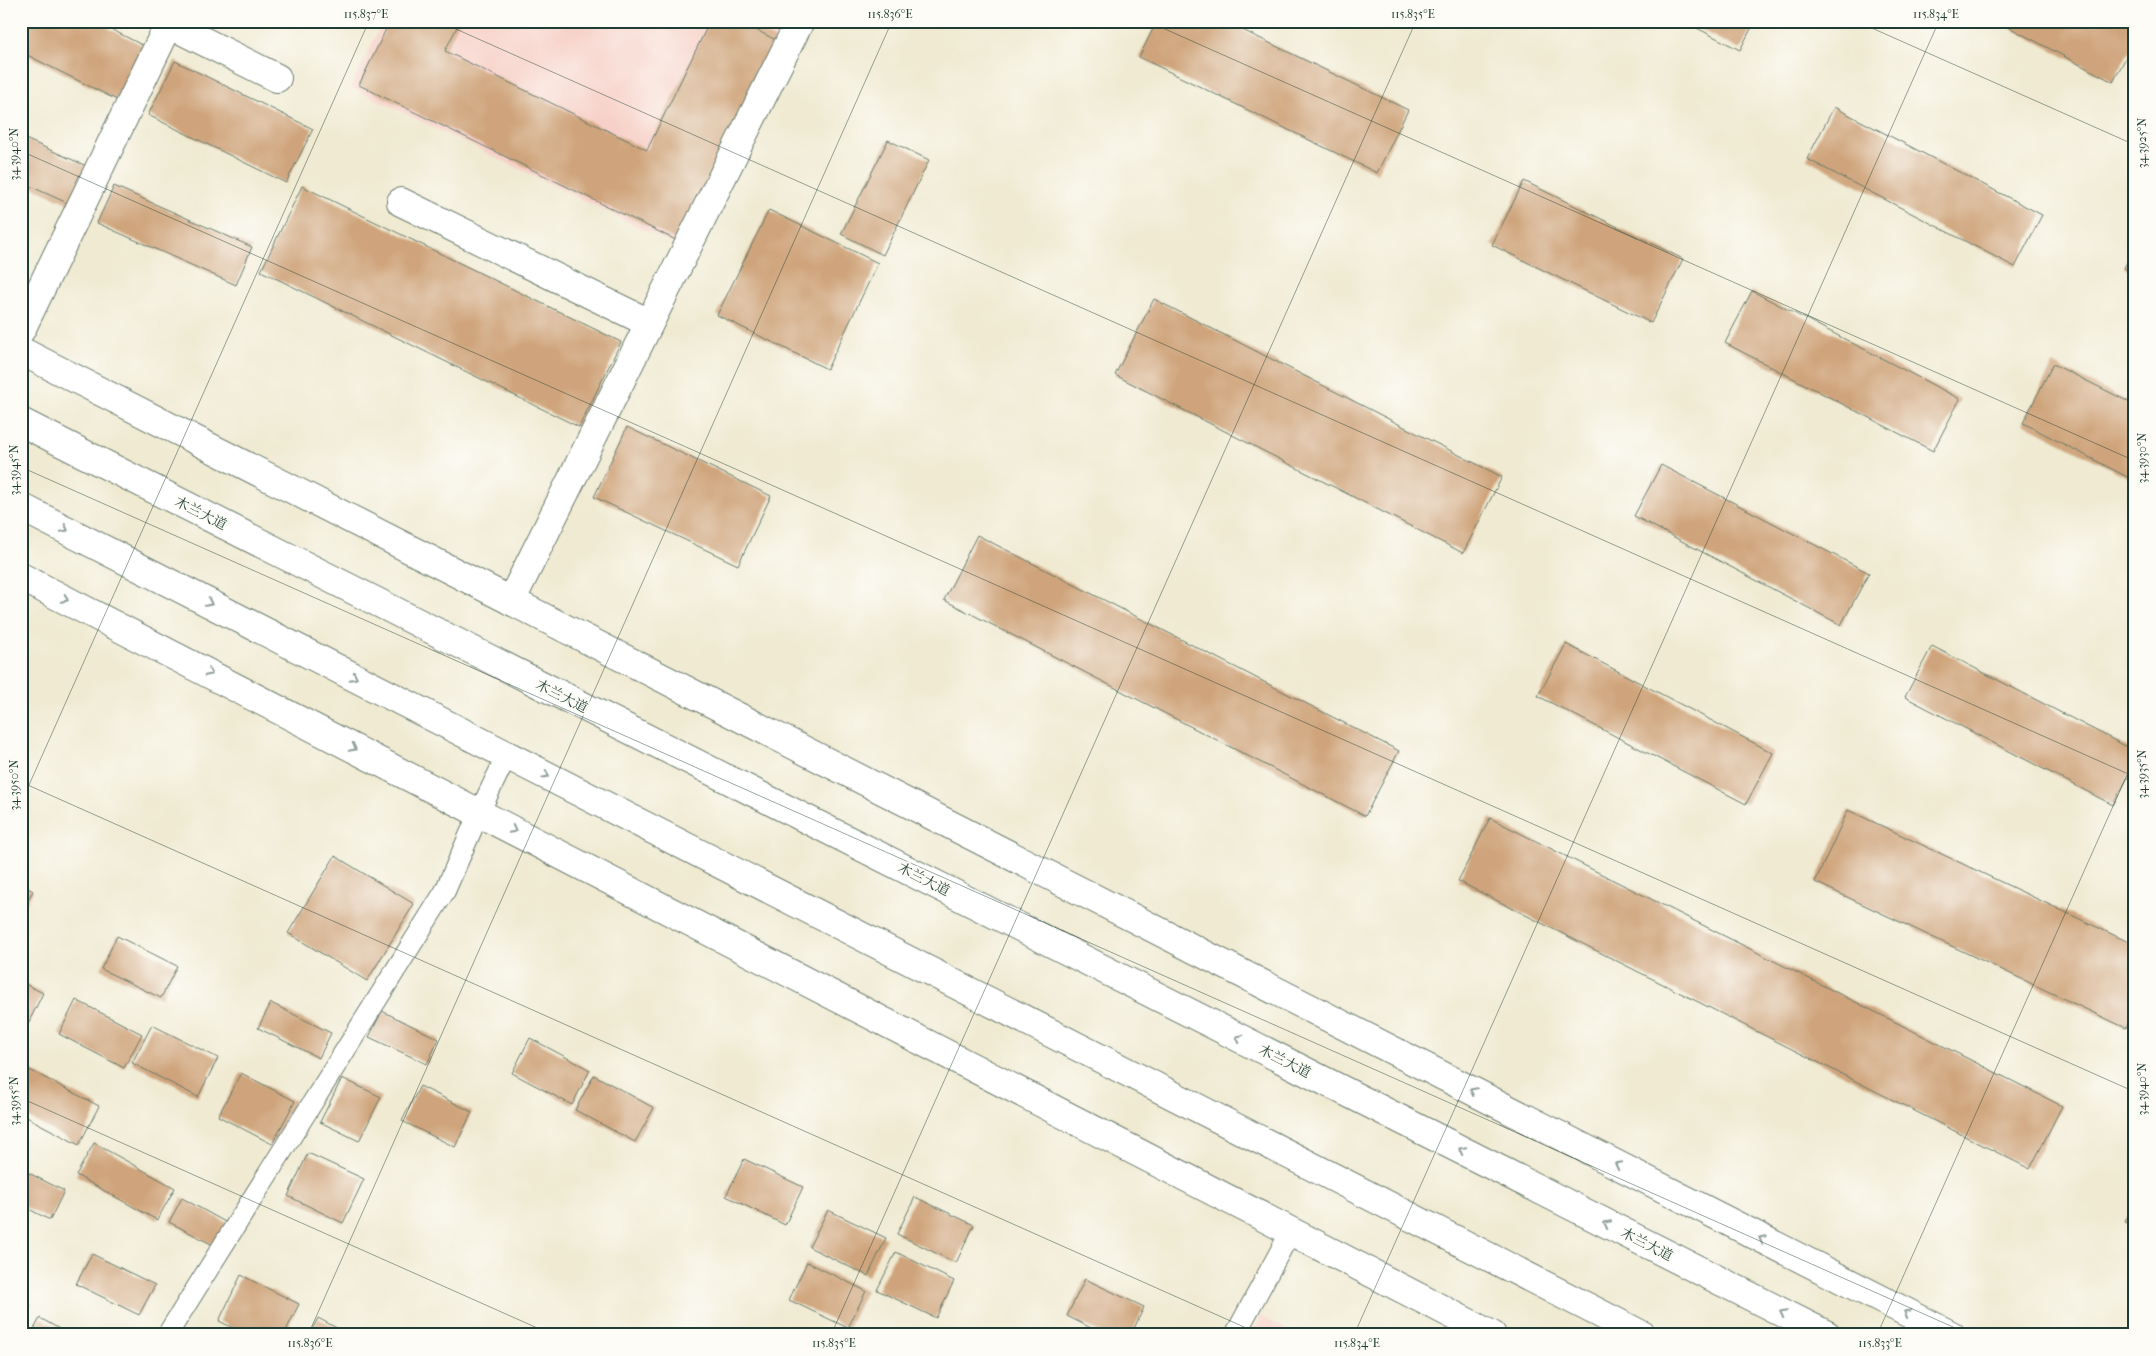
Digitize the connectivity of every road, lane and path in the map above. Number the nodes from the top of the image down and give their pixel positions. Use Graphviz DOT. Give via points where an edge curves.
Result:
graph roads {
  1 [pos="800,21"];
  2 [pos="277,78"];
  3 [pos="401,202"];
  4 [pos="649,324"];
  5 [pos="21,330"];
  6 [pos="21,351"];
  7 [pos="21,422"];
  8 [pos="21,507"];
  9 [pos="21,577"];
  10 [pos="511,601"];
  11 [pos="507,755"];
  12 [pos="479,813"];
  13 [pos="1290,1231"];
  14 [pos="167,1335"];
  15 [pos="1235,1335"];
  16 [pos="1492,1335"];
  17 [pos="1642,1335"];
  18 [pos="1826,1335"];
  19 [pos="1951,1335"];
  1 -- 4 [label="main road"];
  2 -- 5 [label="main road" via="169,24"];
  3 -- 4 [label="main road"];
  4 -- 10 [label="main road"];
  6 -- 10 [label="main road"];
  18 -- 7 [label="main road, 木兰大道, one-way"];
  8 -- 11 [label="main road, one-way"];
  9 -- 12 [label="main road, one-way"];
  19 -- 10 [label="main road, one-way"];
  11 -- 12 [label="lane"];
  11 -- 17 [label="main road, one-way"];
  12 -- 13 [label="main road, one-way"];
  12 -- 14 [label="lane" via="445,891"];
  13 -- 15 [label="lane"];
  13 -- 16 [label="main road"];
}
